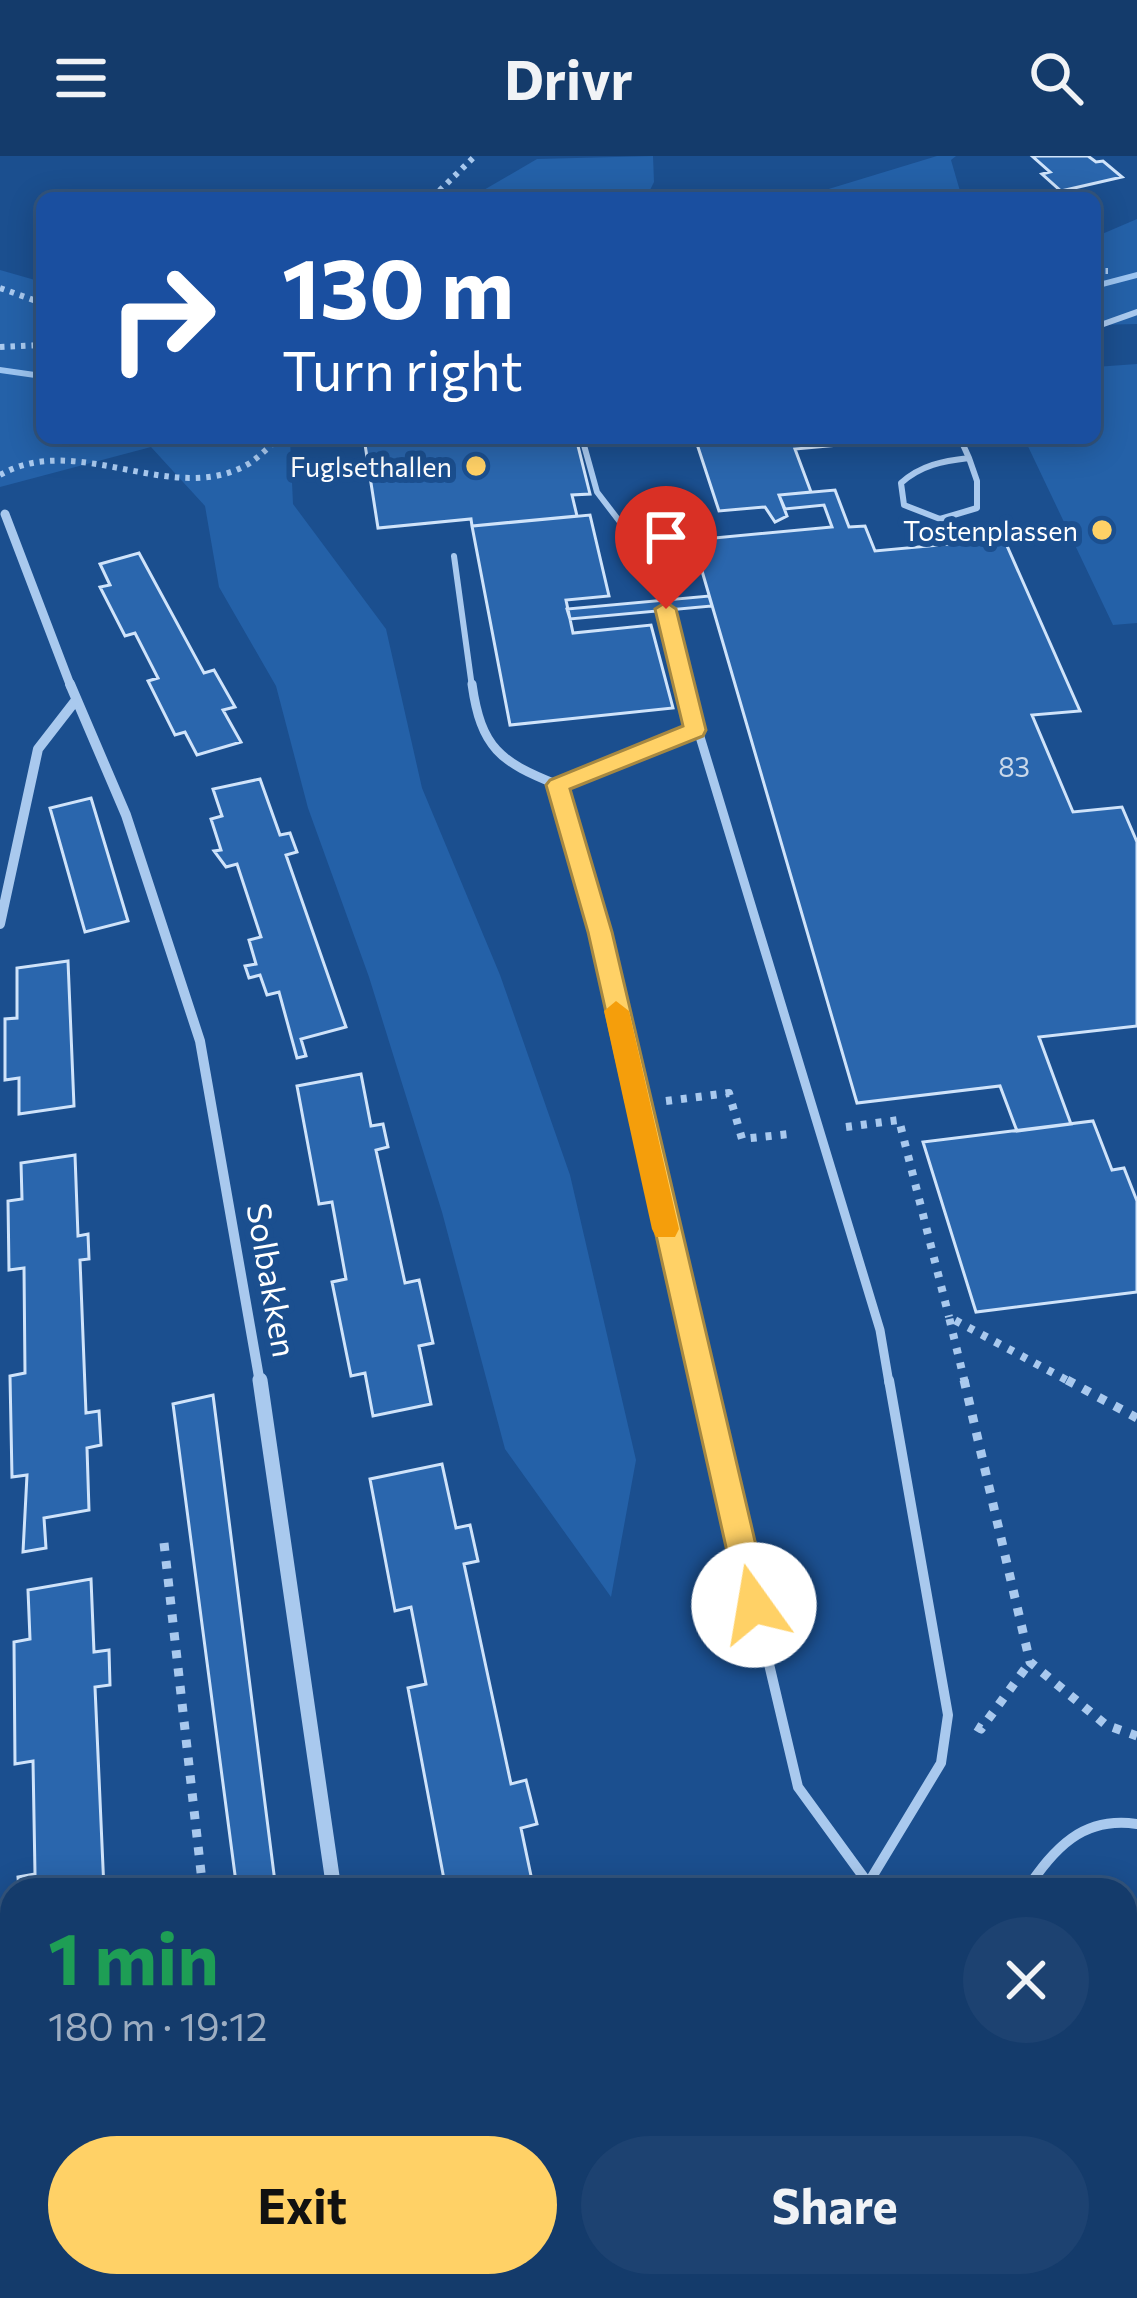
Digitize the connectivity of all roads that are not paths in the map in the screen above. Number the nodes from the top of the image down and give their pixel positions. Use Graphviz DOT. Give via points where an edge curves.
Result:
graph roads {
  1 [pos="1137,312"];
  2 [pos="1101,325"];
  3 [pos="584,444"];
  4 [pos="963,444"];
  5 [pos="969,458"];
  6 [pos="5,514"];
  7 [pos="454,556"];
  8 [pos="76,700"];
  9 [pos="695,730"];
  10 [pos="558,785"];
  11 [pos="0,924"];
  12 [pos="1137,1824"];
  13 [pos="332,1878"];
  14 [pos="865,1878"];
  15 [pos="876,1878"];
  16 [pos="1034,1878"];
  1 -- 2 [label="lane"];
  3 -- 9 [label="lane" via="597,492 656,569"];
  4 -- 5 [label="lane"];
  5 -- 5 [label="lane" via="914,470 901,483 904,505 934,520 977,508 981,486"];
  6 -- 8 [label="street, Solbakken"];
  7 -- 10 [label="lane" via="478,726 509,766"];
  8 -- 11 [label="street" via="38,749"];
  8 -- 13 [label="street, Solbakken" via="126,815 200,1041 254,1341"];
  9 -- 10 [label="lane"];
  9 -- 15 [label="lane" via="880,1330 949,1714 941,1763"];
  10 -- 14 [label="lane" via="600,932 798,1787"];
  12 -- 16 [label="lane" via="1078,1829"];
}
